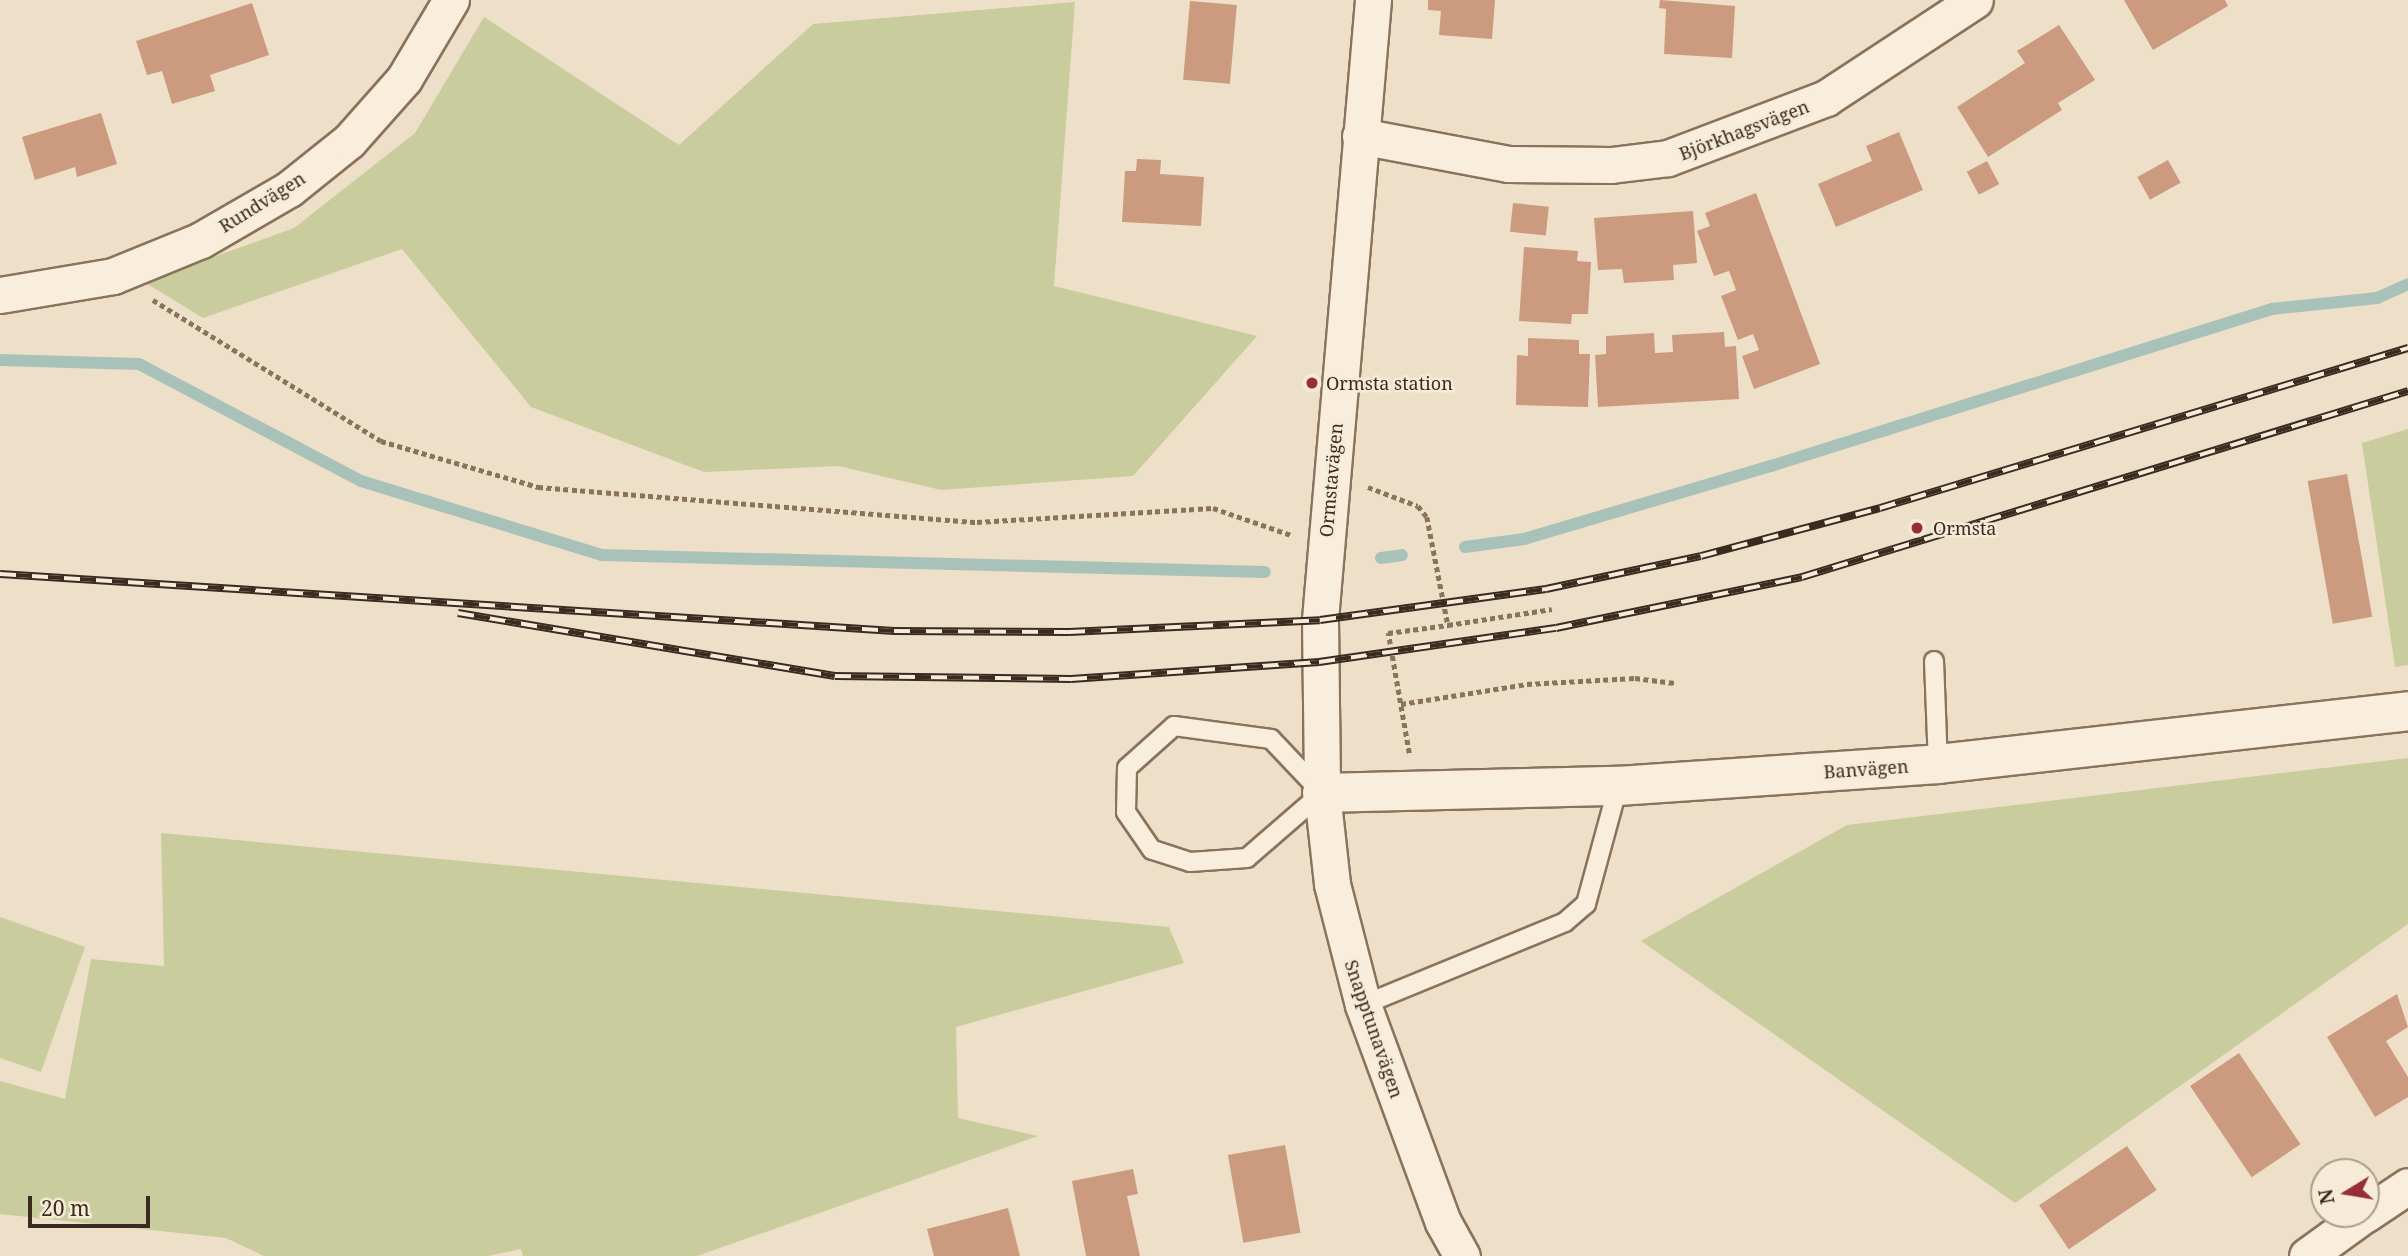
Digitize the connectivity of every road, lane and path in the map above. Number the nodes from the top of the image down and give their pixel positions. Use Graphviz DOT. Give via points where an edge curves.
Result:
graph roads {
  1 [pos="451,0"];
  2 [pos="1373,0"];
  3 [pos="1975,0"];
  4 [pos="1360,136"];
  5 [pos="113,276"];
  6 [pos="0,295"];
  7 [pos="1332,478"];
  8 [pos="1325,547"];
  9 [pos="1552,609"];
  10 [pos="1448,625"];
  11 [pos="1934,661"];
  12 [pos="1675,683"];
  13 [pos="1401,704"];
  14 [pos="2408,711"];
  15 [pos="1938,764"];
  16 [pos="1618,786"];
  17 [pos="1322,793"];
  18 [pos="1415,794"];
  19 [pos="1363,1005"];
  20 [pos="2408,1186"];
  21 [pos="2380,1205"];
  22 [pos="2346,1228"];
  23 [pos="1462,1256"];
  24 [pos="2307,1256"];
  1 -- 5 [label="street, Rundvägen" via="404,79 349,141 289,189 201,240"];
  2 -- 4 [label="street, Ormstavägen"];
  3 -- 4 [label="street, Björkhagsvägen" via="1826,99 1668,158 1611,165 1508,164"];
  4 -- 7 [label="street, Ormstavägen"];
  5 -- 6 [label="street, Rundvägen"];
  5 -- 8 [label="path" via="381,441 538,487 977,522 1213,508"];
  7 -- 8 [label="street, Ormstavägen"];
  7 -- 10 [label="path" via="1392,493 1427,517"];
  8 -- 17 [label="street, Ormstavägen"];
  9 -- 10 [label="path"];
  10 -- 13 [label="path" via="1388,633"];
  11 -- 15 [label="lane"];
  12 -- 13 [label="path" via="1635,678 1527,684"];
  13 -- 18 [label="path"];
  14 -- 15 [label="street, Banvägen"];
  15 -- 16 [label="street, Banvägen"];
  16 -- 18 [label="street, Banvägen"];
  16 -- 19 [label="lane" via="1586,904 1565,922"];
  17 -- 17 [label="lane" via="1271,739 1174,726 1128,768 1126,812 1152,850 1190,862 1247,858"];
  17 -- 18 [label="street, Banvägen"];
  17 -- 19 [label="street, Snapptunavägen" via="1332,884"];
  19 -- 23 [label="street, Snapptunavägen" via="1443,1222"];
  20 -- 21 [label="street"];
  22 -- 24 [label="street"];
}
